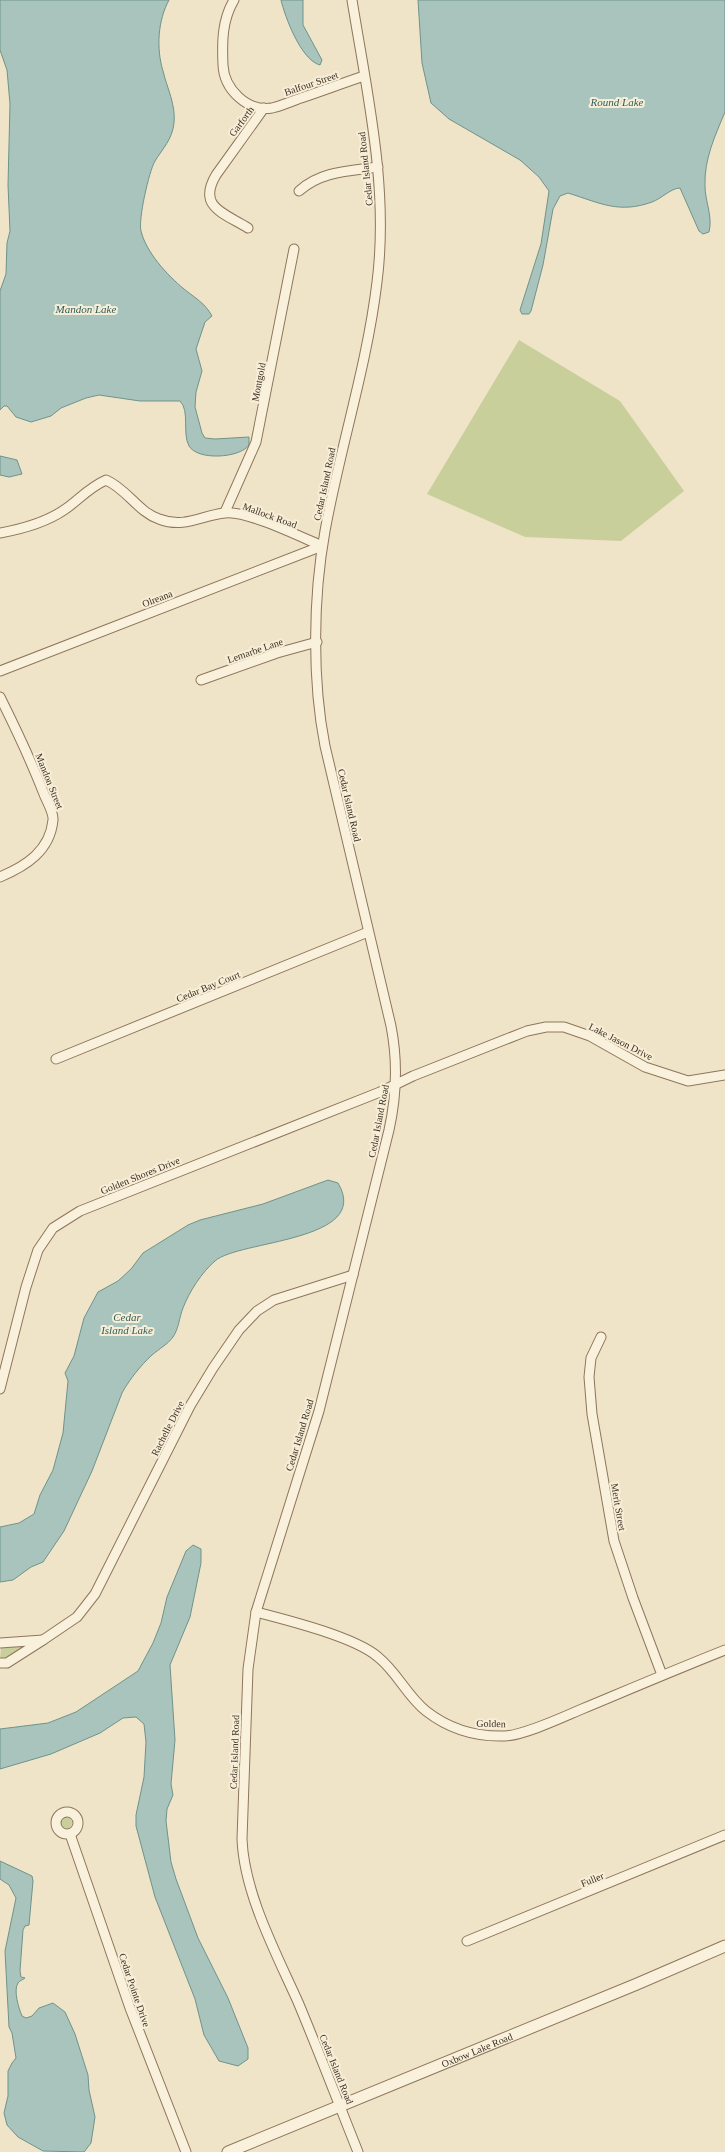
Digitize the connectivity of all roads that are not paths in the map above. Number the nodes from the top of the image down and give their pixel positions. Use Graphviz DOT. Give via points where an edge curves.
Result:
graph roads {
  1 [pos="234,0"];
  2 [pos="352,0"];
  3 [pos="364,76"];
  4 [pos="264,108"];
  5 [pos="378,167"];
  6 [pos="299,191"];
  7 [pos="248,228"];
  8 [pos="294,250"];
  9 [pos="225,512"];
  10 [pos="0,533"];
  11 [pos="322,546"];
  12 [pos="317,642"];
  13 [pos="0,671"];
  14 [pos="201,680"];
  15 [pos="0,697"];
  16 [pos="0,877"];
  17 [pos="368,932"];
  18 [pos="56,1059"];
  19 [pos="724,1078"];
  20 [pos="397,1084"];
  21 [pos="353,1274"];
  22 [pos="601,1337"];
  23 [pos="0,1389"];
  24 [pos="256,1612"];
  25 [pos="43,1640"];
  26 [pos="0,1643"];
  27 [pos="725,1650"];
  28 [pos="0,1663"];
  29 [pos="662,1675"];
  30 [pos="70,1834"];
  31 [pos="725,1835"];
  32 [pos="467,1941"];
  33 [pos="725,1946"];
  34 [pos="340,2106"];
  35 [pos="186,2152"];
  36 [pos="228,2152"];
  37 [pos="358,2152"];
  1 -- 4 [label="street, Garforth" via="227,15 222,42 223,71 229,88 237,97 254,108"];
  2 -- 3 [label="street, Cedar Island Road"];
  3 -- 4 [label="street, Balfour Street" via="272,108"];
  3 -- 5 [label="street, Cedar Island Road"];
  4 -- 7 [label="street, Garforth" via="210,184 208,194 211,203 218,209"];
  5 -- 6 [label="street" via="323,175"];
  5 -- 11 [label="street, Cedar Island Road" via="381,228 376,295"];
  8 -- 9 [label="street, Montgold" via="256,442"];
  9 -- 10 [label="street, Mallock Road" via="197,521 176,522 159,519 142,509 116,484 106,480 85,492 64,510 31,526"];
  9 -- 11 [label="street, Mallock Road" via="245,516"];
  11 -- 12 [label="street, Cedar Island Road"];
  11 -- 13 [label="street, Olreana"];
  12 -- 14 [label="street, Lemarbe Lane"];
  12 -- 17 [label="street, Cedar Island Road" via="317,693 321,723"];
  15 -- 16 [label="street, Mandon Street" via="25,746 53,818 51,832 41,850 24,866"];
  17 -- 18 [label="street, Cedar Bay Court"];
  17 -- 20 [label="street, Cedar Island Road" via="395,1044"];
  19 -- 20 [label="street, Lake Jason Drive" via="688,1081 645,1067 590,1036 564,1027 546,1026 509,1036"];
  20 -- 21 [label="street, Cedar Island Road" via="390,1125"];
  20 -- 23 [label="street, Golden Shores Drive" via="80,1211 57,1225 43,1240 34,1261"];
  21 -- 24 [label="street, Cedar Island Road" via="317,1418"];
  21 -- 25 [label="street, Rachelle Drive" via="274,1300 257,1310 239,1330 212,1368 190,1406 95,1594 77,1617"];
  22 -- 29 [label="street, Merit Street" via="591,1358 589,1377 592,1414 614,1541"];
  24 -- 29 [label="street, Golden" via="347,1640 377,1656 425,1711 442,1722 473,1735 507,1736 546,1724"];
  24 -- 34 [label="street, Cedar Island Road" via="250,1647 243,1855 251,1887 266,1927"];
  25 -- 26 [label="street"];
  25 -- 28 [label="street, Rachelle Drive" via="7,1663"];
  27 -- 29 [label="street, Golden"];
  30 -- 35 [label="street, Cedar Pointe Drive" via="130,2008"];
  31 -- 32 [label="street, Fuller"];
  33 -- 34 [label="street, Oxbow Lake Road"];
  34 -- 36 [label="street, Oxbow Lake Road"];
  34 -- 37 [label="street, Cedar Island Road"];
}
